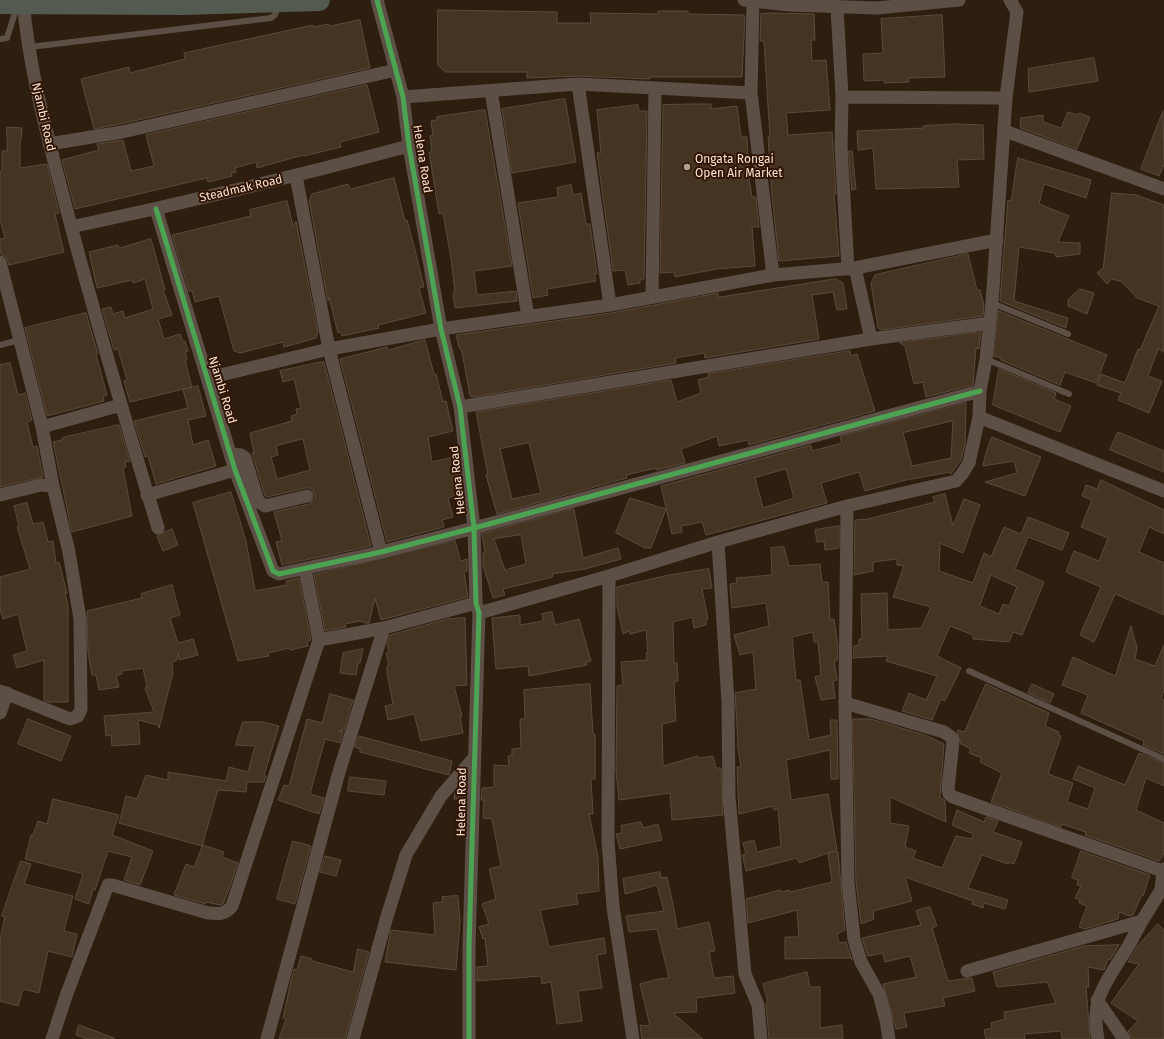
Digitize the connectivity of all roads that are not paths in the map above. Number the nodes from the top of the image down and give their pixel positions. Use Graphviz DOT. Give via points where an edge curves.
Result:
graph roads {
  1 [pos="286,0"];
  2 [pos="305,0"];
  3 [pos="319,0"];
  4 [pos="377,0"];
  5 [pos="744,0"];
  6 [pos="753,0"];
  7 [pos="959,0"];
  8 [pos="1011,0"];
  9 [pos="16,2"];
  10 [pos="183,2"];
  11 [pos="241,2"];
  12 [pos="790,3"];
  13 [pos="837,7"];
  14 [pos="0,39"];
  15 [pos="30,47"];
  16 [pos="396,70"];
  17 [pos="578,84"];
  18 [pos="654,88"];
  19 [pos="491,91"];
  20 [pos="751,93"];
  21 [pos="403,97"];
  22 [pos="842,98"];
  23 [pos="1006,98"];
  24 [pos="1004,131"];
  25 [pos="49,144"];
  26 [pos="409,146"];
  27 [pos="296,176"];
  28 [pos="1164,189"];
  29 [pos="156,209"];
  30 [pos="71,227"];
  31 [pos="997,240"];
  32 [pos="0,262"];
  33 [pos="852,268"];
  34 [pos="773,275"];
  35 [pos="652,297"];
  36 [pos="992,302"];
  37 [pos="610,305"];
  38 [pos="528,317"];
  39 [pos="990,323"];
  40 [pos="442,328"];
  41 [pos="1068,334"];
  42 [pos="871,339"];
  43 [pos="19,340"];
  44 [pos="0,345"];
  45 [pos="329,348"];
  46 [pos="986,359"];
  47 [pos="208,378"];
  48 [pos="980,390"];
  49 [pos="1069,394"];
  50 [pos="121,405"];
  51 [pos="460,407"];
  52 [pos="979,417"];
  53 [pos="42,427"];
  54 [pos="230,454"];
  55 [pos="235,470"];
  56 [pos="53,486"];
  57 [pos="1164,491"];
  58 [pos="0,495"];
  59 [pos="148,495"];
  60 [pos="307,496"];
  61 [pos="847,506"];
  62 [pos="158,528"];
  63 [pos="474,528"];
  64 [pos="718,542"];
  65 [pos="380,552"];
  66 [pos="305,569"];
  67 [pos="608,576"];
  68 [pos="477,608"];
  69 [pos="384,628"];
  70 [pos="319,640"];
  71 [pos="969,671"];
  72 [pos="4,692"];
  73 [pos="845,703"];
  74 [pos="0,714"];
  75 [pos="473,759"];
  76 [pos="1164,760"];
  77 [pos="1163,870"];
  78 [pos="1163,891"];
  79 [pos="1142,921"];
  80 [pos="967,971"];
  81 [pos="1097,1000"];
  82 [pos="52,1039"];
  83 [pos="267,1039"];
  84 [pos="353,1039"];
  85 [pos="469,1039"];
  86 [pos="633,1039"];
  87 [pos="761,1039"];
  88 [pos="889,1039"];
  89 [pos="1098,1039"];
  90 [pos="1124,1039"];
  1 -- 2 [label="highway"];
  1 -- 11 [label="highway"];
  1 -- 15 [label="lane" via="271,18"];
  2 -- 3 [label="highway"];
  4 -- 16 [label="street, Helena Road"];
  5 -- 6 [label="street"];
  6 -- 12 [label="street"];
  6 -- 20 [label="street"];
  7 -- 13 [label="street" via="877,8"];
  8 -- 23 [label="street" via="1017,12"];
  9 -- 10 [label="highway"];
  9 -- 14 [label="lane" via="7,38"];
  9 -- 15 [label="street, Njambi Road"];
  10 -- 11 [label="highway"];
  12 -- 13 [label="street"];
  13 -- 22 [label="street"];
  15 -- 25 [label="street, Njambi Road"];
  16 -- 21 [label="street, Helena Road"];
  16 -- 25 [label="street" via="122,132"];
  17 -- 18 [label="street"];
  17 -- 19 [label="street"];
  17 -- 37 [label="street"];
  18 -- 20 [label="street"];
  18 -- 35 [label="street"];
  19 -- 21 [label="street"];
  19 -- 38 [label="street"];
  20 -- 34 [label="street"];
  21 -- 26 [label="street, Helena Road"];
  22 -- 23 [label="street"];
  22 -- 33 [label="street" via="841,146"];
  23 -- 24 [label="street"];
  24 -- 28 [label="street"];
  24 -- 31 [label="street"];
  25 -- 30 [label="street, Njambi Road"];
  26 -- 27 [label="street, Steadmak Road"];
  26 -- 40 [label="street, Helena Road"];
  27 -- 29 [label="street, Steadmak Road"];
  27 -- 45 [label="street"];
  29 -- 30 [label="street, Steadmak Road"];
  29 -- 47 [label="street, Njambi Road"];
  30 -- 50 [label="street, Njambi Road"];
  31 -- 33 [label="street"];
  31 -- 36 [label="street"];
  32 -- 43 [label="street"];
  33 -- 34 [label="street"];
  33 -- 42 [label="street"];
  34 -- 35 [label="street"];
  35 -- 37 [label="street"];
  36 -- 39 [label="street"];
  36 -- 41 [label="lane"];
  37 -- 38 [label="street"];
  38 -- 40 [label="street"];
  39 -- 42 [label="street"];
  39 -- 46 [label="street"];
  40 -- 45 [label="street"];
  40 -- 51 [label="street, Helena Road"];
  42 -- 51 [label="street"];
  43 -- 44 [label="lane"];
  43 -- 53 [label="street"];
  45 -- 47 [label="street"];
  45 -- 65 [label="street"];
  46 -- 48 [label="street"];
  46 -- 49 [label="lane"];
  47 -- 54 [label="street, Njambi Road"];
  48 -- 52 [label="street"];
  48 -- 63 [label="street"];
  50 -- 53 [label="street"];
  50 -- 59 [label="street, Njambi Road"];
  51 -- 63 [label="street, Helena Road"];
  52 -- 57 [label="street"];
  52 -- 61 [label="street" via="969,463 956,481"];
  53 -- 56 [label="street"];
  54 -- 55 [label="street, Njambi Road"];
  54 -- 60 [label="street" via="245,458 258,501 266,506"];
  55 -- 59 [label="street"];
  55 -- 66 [label="street, Njambi Road" via="273,572 279,574"];
  56 -- 58 [label="street" via="41,485"];
  56 -- 72 [label="street" via="69,552 80,619 81,709 78,716 70,719"];
  59 -- 62 [label="street, Njambi Road"];
  61 -- 64 [label="street"];
  61 -- 73 [label="street"];
  63 -- 65 [label="street"];
  63 -- 68 [label="street, Helena Road"];
  64 -- 67 [label="street"];
  64 -- 87 [label="street" via="728,702 729,797 745,974 758,1004"];
  65 -- 66 [label="street"];
  66 -- 70 [label="street"];
  67 -- 68 [label="street"];
  67 -- 86 [label="street" via="608,841 613,907"];
  68 -- 69 [label="street"];
  68 -- 75 [label="street, Helena Road"];
  69 -- 70 [label="street"];
  69 -- 83 [label="street" via="338,772"];
  70 -- 82 [label="street" via="228,912 208,913 108,885"];
  71 -- 76 [label="lane"];
  72 -- 74 [label="street"];
  73 -- 77 [label="street" via="944,732 951,737 953,742 948,789 953,797"];
  73 -- 88 [label="street" via="848,882 854,939 861,962 879,994"];
  75 -- 84 [label="street" via="441,796 406,856"];
  75 -- 85 [label="street, Helena Road"];
  77 -- 78 [label="street"];
  78 -- 79 [label="street"];
  79 -- 80 [label="street"];
  79 -- 81 [label="street"];
  81 -- 89 [label="street" via="1095,1012"];
  81 -- 90 [label="street"];
}
